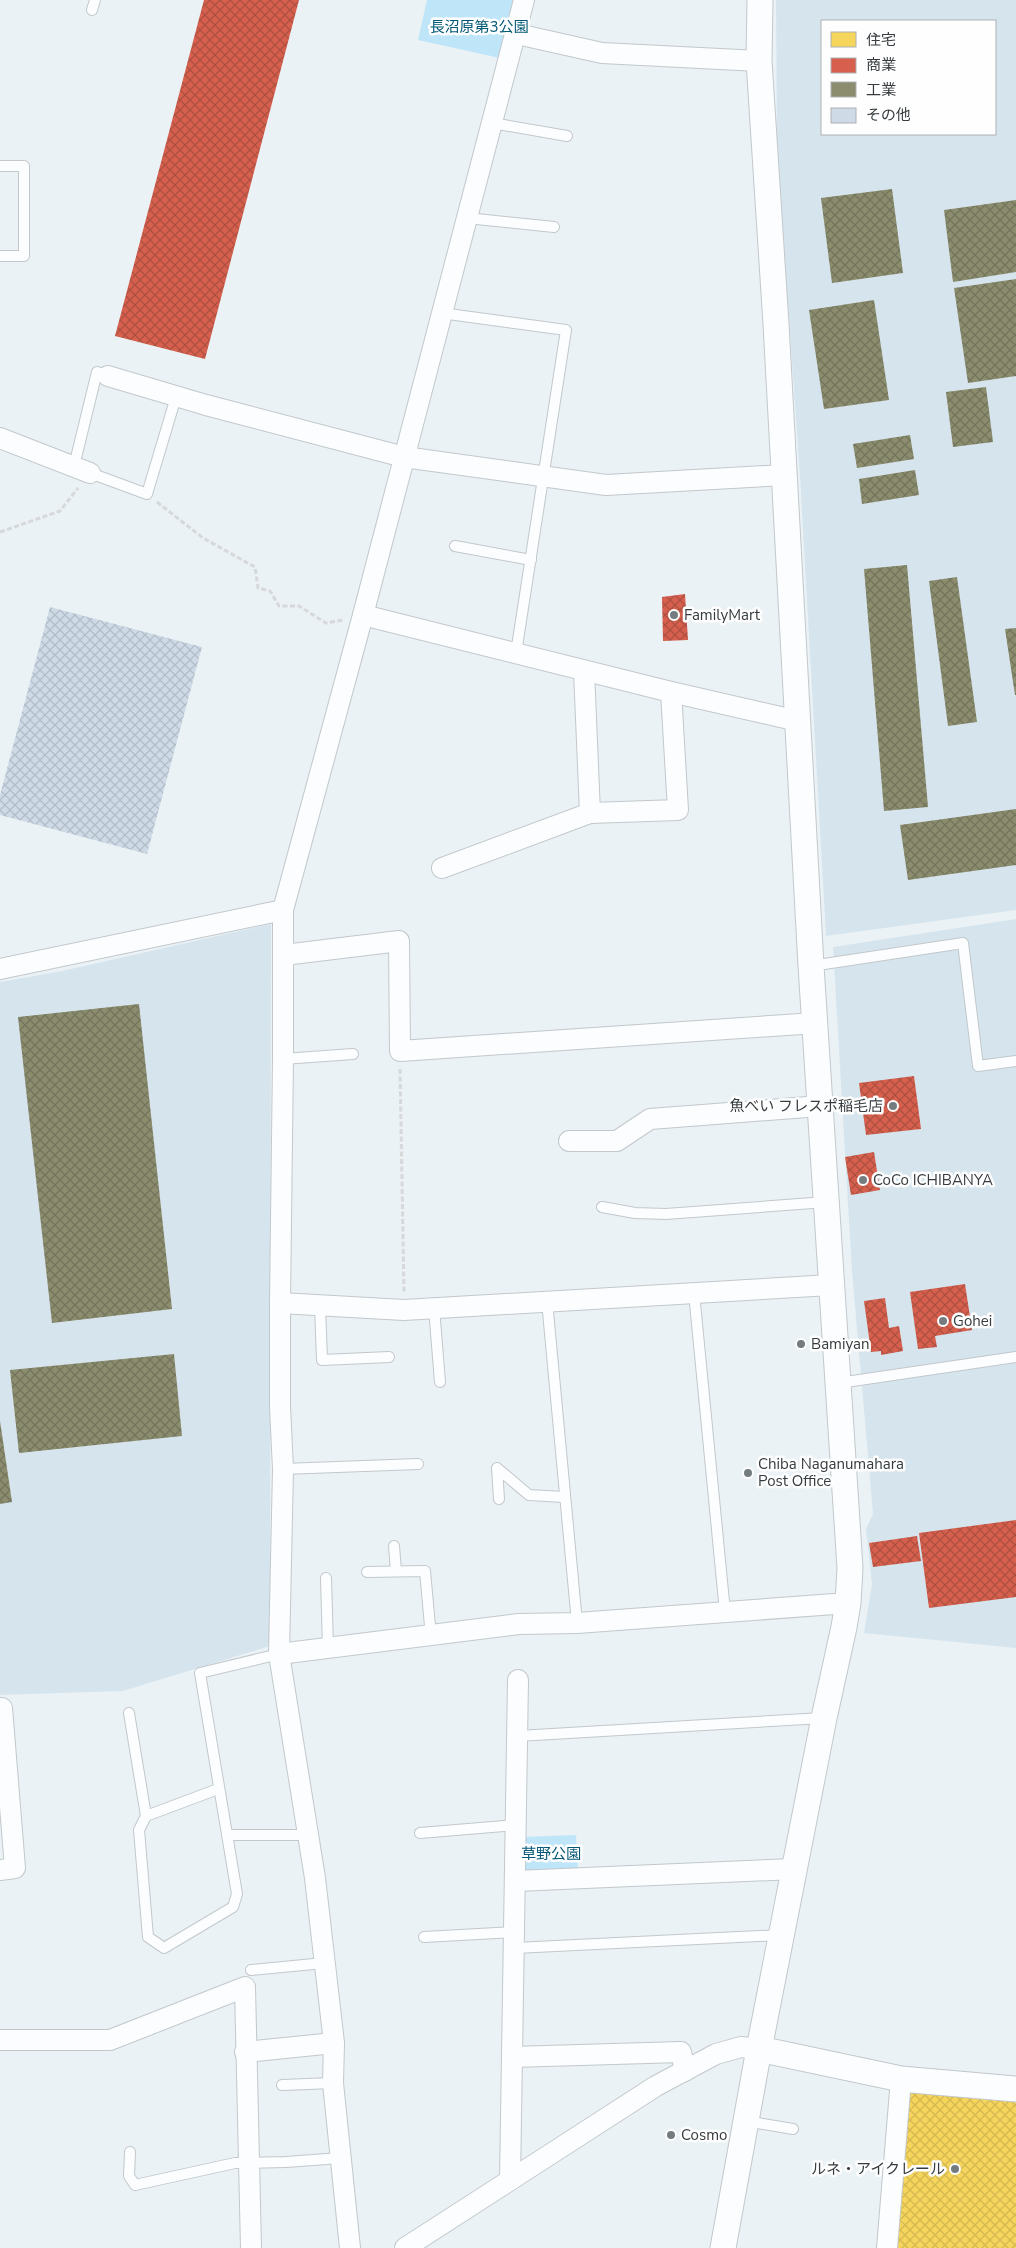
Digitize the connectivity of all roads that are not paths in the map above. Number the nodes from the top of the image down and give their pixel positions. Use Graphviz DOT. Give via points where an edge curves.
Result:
graph roads {
  1 [pos="524,0"];
  2 [pos="760,0"];
  3 [pos="517,34"];
  4 [pos="759,61"];
  5 [pos="492,123"];
  6 [pos="567,136"];
  7 [pos="0,166"];
  8 [pos="467,218"];
  9 [pos="554,226"];
  10 [pos="0,256"];
  11 [pos="441,313"];
  12 [pos="108,376"];
  13 [pos="176,396"];
  14 [pos="0,438"];
  15 [pos="404,457"];
  16 [pos="82,470"];
  17 [pos="784,475"];
  18 [pos="544,476"];
  19 [pos="455,546"];
  20 [pos="531,560"];
  21 [pos="363,615"];
  22 [pos="516,654"];
  23 [pos="584,671"];
  24 [pos="671,692"];
  25 [pos="798,721"];
  26 [pos="590,813"];
  27 [pos="442,868"];
  28 [pos="282,910"];
  29 [pos="284,955"];
  30 [pos="811,966"];
  31 [pos="0,969"];
  32 [pos="816,1023"];
  33 [pos="354,1054"];
  34 [pos="283,1059"];
  35 [pos="1016,1061"];
  36 [pos="820,1106"];
  37 [pos="569,1141"];
  38 [pos="826,1202"];
  39 [pos="602,1207"];
  40 [pos="831,1285"];
  41 [pos="694,1293"];
  42 [pos="546,1301"];
  43 [pos="280,1303"];
  44 [pos="320,1306"];
  45 [pos="434,1308"];
  46 [pos="388,1357"];
  47 [pos="1016,1357"];
  48 [pos="440,1382"];
  49 [pos="839,1383"];
  50 [pos="418,1464"];
  51 [pos="283,1469"];
  52 [pos="564,1497"];
  53 [pos="499,1499"];
  54 [pos="394,1546"];
  55 [pos="396,1571"];
  56 [pos="366,1572"];
  57 [pos="326,1578"];
  58 [pos="848,1603"];
  59 [pos="725,1612"];
  60 [pos="577,1623"];
  61 [pos="430,1636"];
  62 [pos="328,1648"];
  63 [pos="279,1654"];
  64 [pos="518,1680"];
  65 [pos="0,1708"];
  66 [pos="129,1713"];
  67 [pos="824,1718"];
  68 [pos="518,1736"];
  69 [pos="4,1788"];
  70 [pos="218,1789"];
  71 [pos="146,1816"];
  72 [pos="516,1825"];
  73 [pos="420,1833"];
  74 [pos="228,1835"];
  75 [pos="309,1835"];
  76 [pos="794,1869"];
  77 [pos="0,1870"];
  78 [pos="516,1880"];
  79 [pos="782,1935"];
  80 [pos="424,1936"];
  81 [pos="515,1940"];
  82 [pos="324,1963"];
  83 [pos="251,1970"];
  84 [pos="0,2040"];
  85 [pos="334,2043"];
  86 [pos="759,2049"];
  87 [pos="246,2052"];
  88 [pos="512,2057"];
  89 [pos="685,2070"];
  90 [pos="901,2079"];
  91 [pos="334,2083"];
  92 [pos="282,2085"];
  93 [pos="1016,2089"];
  94 [pos="745,2121"];
  95 [pos="793,2129"];
  96 [pos="130,2152"];
  97 [pos="340,2158"];
  98 [pos="248,2163"];
  99 [pos="510,2180"];
  100 [pos="251,2248"];
  101 [pos="350,2248"];
  102 [pos="405,2248"];
  103 [pos="723,2248"];
  104 [pos="888,2248"];
  1 -- 3 [label="street"];
  2 -- 4 [label="street"];
  3 -- 4 [label="street" via="602,53"];
  3 -- 5 [label="street"];
  4 -- 17 [label="street"];
  5 -- 6 [label="lane"];
  5 -- 8 [label="street"];
  7 -- 10 [label="lane" via="24,166 24,256"];
  8 -- 9 [label="lane"];
  8 -- 11 [label="street"];
  11 -- 15 [label="street"];
  11 -- 18 [label="lane" via="566,330"];
  12 -- 13 [label="street"];
  12 -- 16 [label="lane" via="97,372"];
  13 -- 15 [label="street"];
  13 -- 16 [label="lane" via="147,494"];
  14 -- 16 [label="street"];
  15 -- 18 [label="street"];
  15 -- 21 [label="street"];
  17 -- 18 [label="street" via="606,484"];
  17 -- 25 [label="street"];
  18 -- 20 [label="lane"];
  19 -- 20 [label="lane"];
  20 -- 22 [label="lane"];
  21 -- 22 [label="street"];
  21 -- 28 [label="street"];
  22 -- 23 [label="street"];
  23 -- 24 [label="street"];
  23 -- 26 [label="street"];
  24 -- 25 [label="street"];
  24 -- 26 [label="street" via="678,810"];
  25 -- 30 [label="street"];
  26 -- 27 [label="street"];
  28 -- 29 [label="street"];
  28 -- 31 [label="street"];
  29 -- 32 [label="street" via="399,941 400,1051"];
  29 -- 34 [label="street"];
  30 -- 32 [label="street"];
  30 -- 35 [label="lane" via="964,944 978,1066"];
  32 -- 36 [label="street"];
  33 -- 34 [label="lane"];
  34 -- 43 [label="street"];
  36 -- 37 [label="street" via="650,1119 617,1141"];
  36 -- 38 [label="street"];
  38 -- 39 [label="lane" via="666,1214"];
  38 -- 40 [label="street"];
  40 -- 41 [label="street"];
  40 -- 49 [label="street"];
  41 -- 42 [label="street"];
  41 -- 59 [label="lane"];
  42 -- 45 [label="street"];
  42 -- 52 [label="lane"];
  43 -- 44 [label="street"];
  43 -- 51 [label="street"];
  44 -- 45 [label="street" via="404,1310"];
  44 -- 46 [label="lane" via="322,1360"];
  45 -- 48 [label="lane"];
  47 -- 49 [label="lane"];
  49 -- 58 [label="street" via="850,1568"];
  50 -- 51 [label="lane"];
  51 -- 63 [label="street"];
  52 -- 53 [label="lane" via="529,1496 497,1468"];
  52 -- 60 [label="lane"];
  54 -- 55 [label="lane"];
  55 -- 56 [label="lane"];
  55 -- 61 [label="lane" via="425,1570"];
  57 -- 62 [label="lane"];
  58 -- 59 [label="street"];
  58 -- 67 [label="street"];
  59 -- 60 [label="street"];
  60 -- 61 [label="street" via="519,1624"];
  61 -- 62 [label="street"];
  62 -- 63 [label="street"];
  63 -- 70 [label="lane" via="200,1673"];
  63 -- 75 [label="street"];
  64 -- 68 [label="street"];
  65 -- 69 [label="street"];
  66 -- 71 [label="lane"];
  67 -- 68 [label="lane"];
  67 -- 76 [label="street"];
  68 -- 72 [label="street"];
  69 -- 77 [label="street" via="15,1868"];
  70 -- 71 [label="lane"];
  70 -- 74 [label="lane"];
  71 -- 74 [label="lane" via="139,1830 148,1937 164,1948 233,1906 237,1894"];
  72 -- 73 [label="lane"];
  72 -- 78 [label="street"];
  74 -- 75 [label="lane"];
  75 -- 82 [label="street"];
  76 -- 78 [label="street"];
  76 -- 79 [label="street"];
  78 -- 81 [label="street"];
  79 -- 81 [label="lane"];
  79 -- 86 [label="street"];
  80 -- 81 [label="lane"];
  81 -- 88 [label="street"];
  82 -- 83 [label="lane"];
  82 -- 85 [label="street"];
  84 -- 87 [label="street" via="110,2040 245,1987"];
  85 -- 87 [label="street"];
  85 -- 91 [label="street"];
  86 -- 89 [label="street" via="741,2047 716,2054"];
  86 -- 90 [label="street"];
  86 -- 94 [label="street"];
  87 -- 98 [label="street"];
  88 -- 89 [label="street" via="681,2052"];
  88 -- 99 [label="street"];
  89 -- 99 [label="street"];
  90 -- 93 [label="street"];
  90 -- 104 [label="street"];
  91 -- 92 [label="lane"];
  91 -- 97 [label="street"];
  94 -- 95 [label="lane"];
  94 -- 103 [label="street"];
  96 -- 98 [label="lane" via="129,2176 135,2185"];
  97 -- 98 [label="lane"];
  97 -- 101 [label="street"];
  98 -- 100 [label="street"];
  99 -- 102 [label="street"];
}
